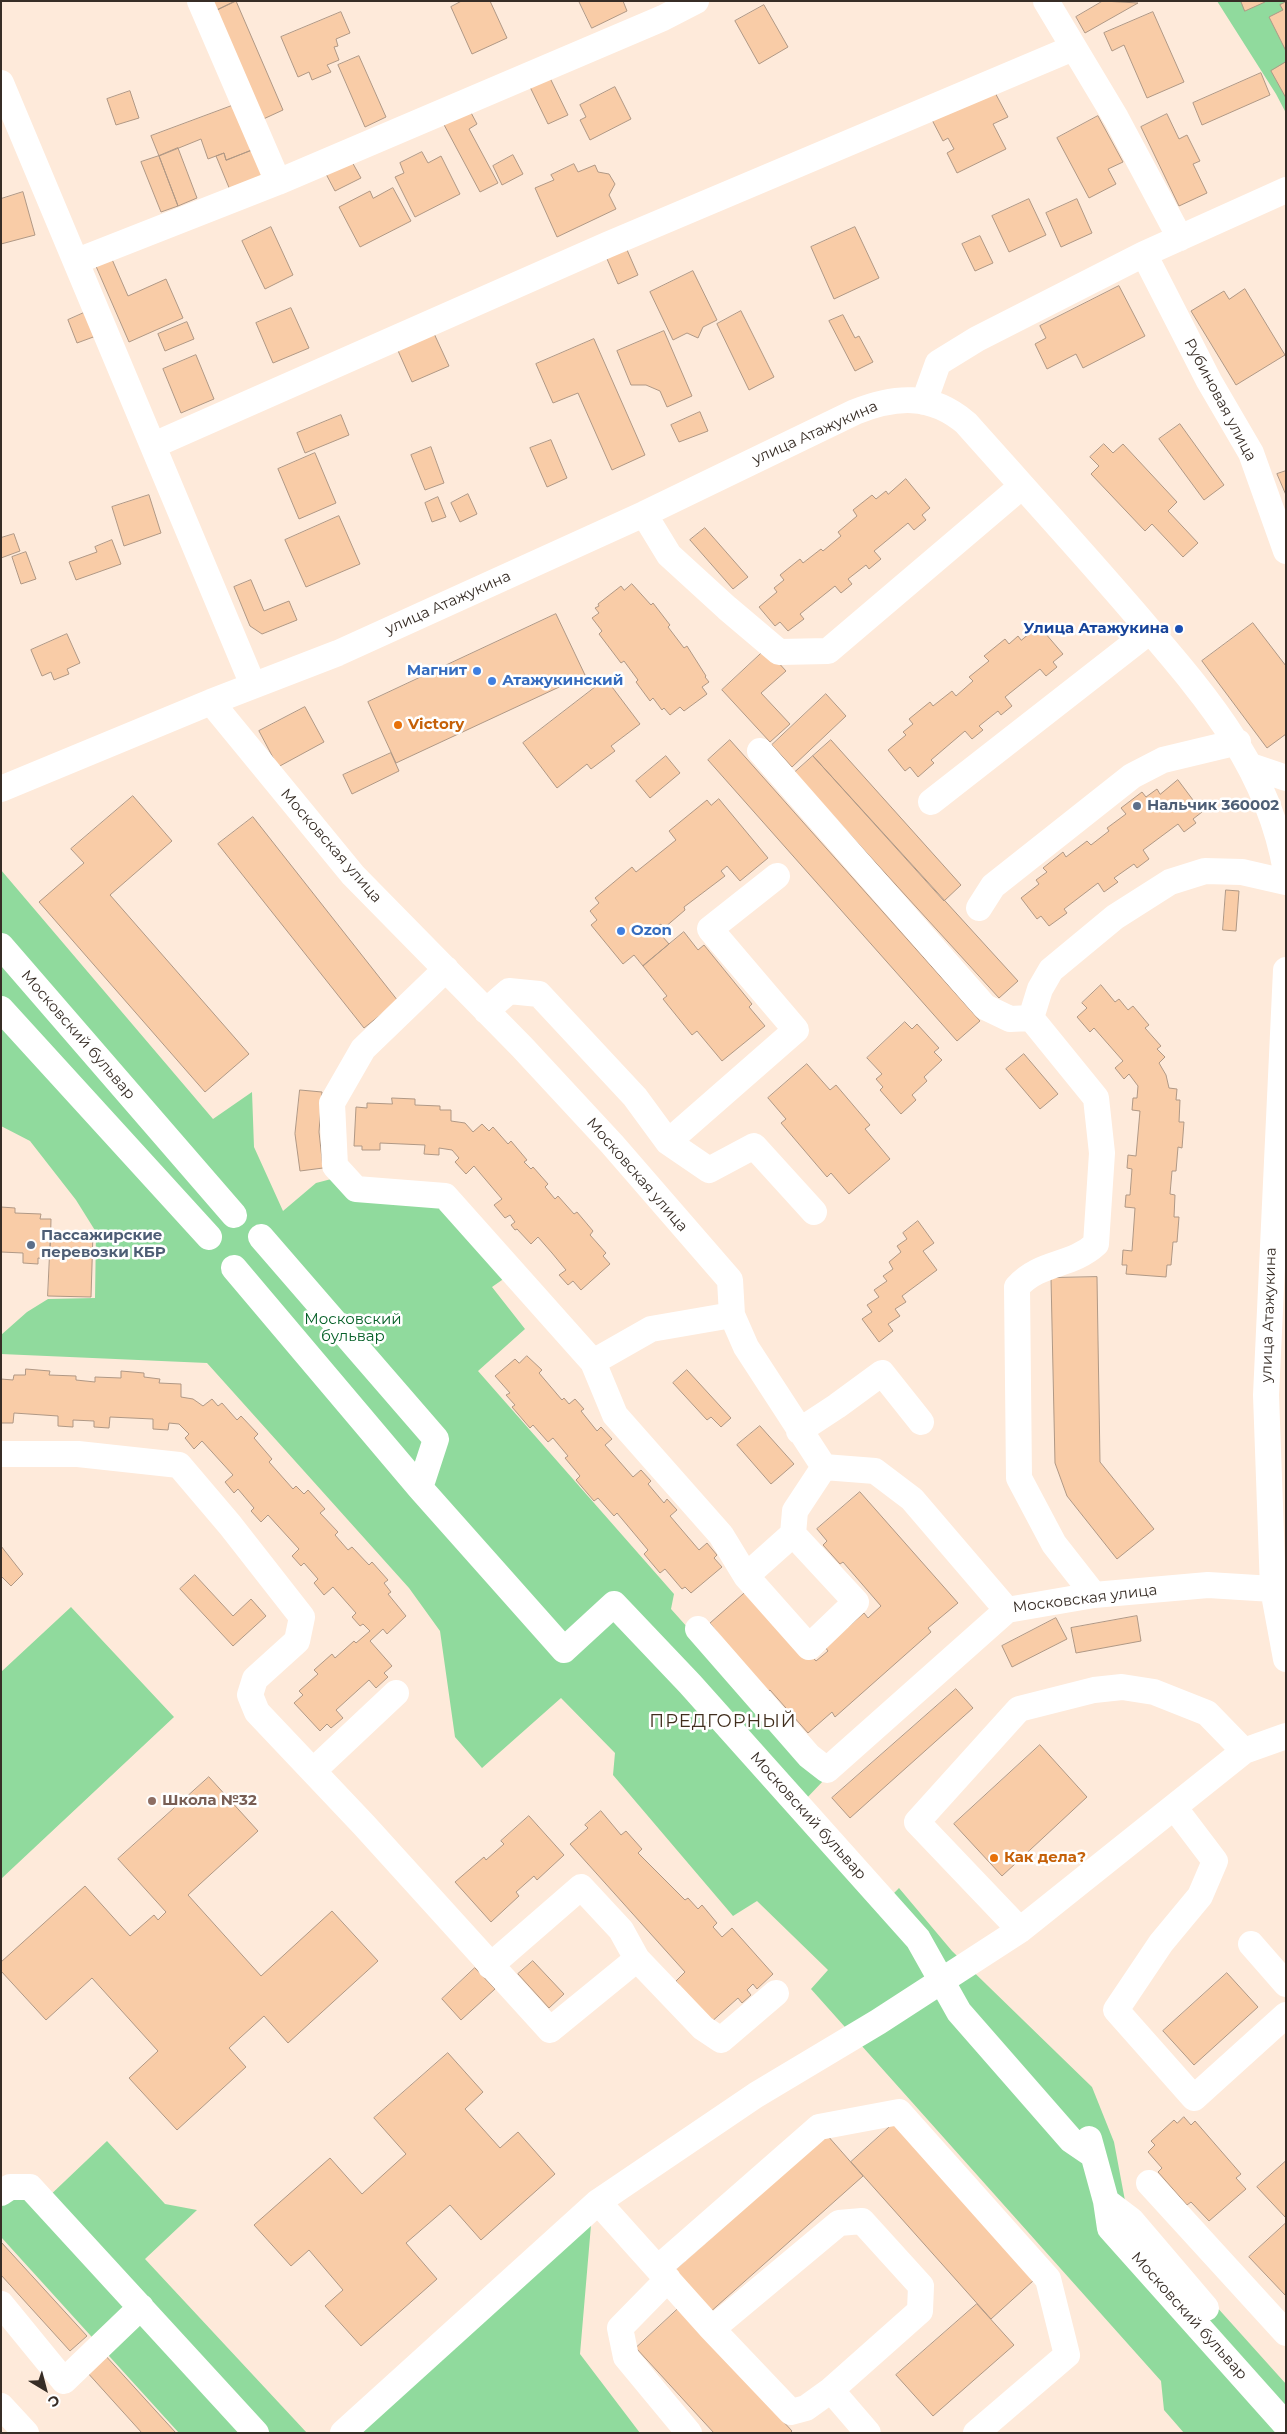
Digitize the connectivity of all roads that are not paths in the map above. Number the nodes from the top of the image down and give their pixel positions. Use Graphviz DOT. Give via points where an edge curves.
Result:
graph roads {
  1 [pos="200,1"];
  2 [pos="696,1"];
  3 [pos="1046,1"];
  4 [pos="1073,48"];
  5 [pos="1,82"];
  6 [pos="278,182"];
  7 [pos="1286,190"];
  8 [pos="1180,238"];
  9 [pos="1144,254"];
  10 [pos="77,261"];
  11 [pos="924,402"];
  12 [pos="154,445"];
  13 [pos="1022,486"];
  14 [pos="644,514"];
  15 [pos="1286,552"];
  16 [pos="1150,631"];
  17 [pos="253,685"];
  18 [pos="211,702"];
  19 [pos="1238,742"];
  20 [pos="760,751"];
  21 [pos="1251,766"];
  22 [pos="1286,778"];
  23 [pos="1,788"];
  24 [pos="931,802"];
  25 [pos="1286,871"];
  26 [pos="777,876"];
  27 [pos="1286,882"];
  28 [pos="979,908"];
  29 [pos="1,946"];
  30 [pos="446,969"];
  31 [pos="1286,970"];
  32 [pos="1,1009"];
  33 [pos="486,1011"];
  34 [pos="1031,1018"];
  35 [pos="668,1142"];
  36 [pos="814,1212"];
  37 [pos="234,1215"];
  38 [pos="209,1237"];
  39 [pos="261,1237"];
  40 [pos="1278,1266"];
  41 [pos="234,1268"];
  42 [pos="732,1315"];
  43 [pos="593,1362"];
  44 [pos="921,1422"];
  45 [pos="799,1431"];
  46 [pos="1,1454"];
  47 [pos="824,1467"];
  48 [pos="420,1488"];
  49 [pos="793,1534"];
  50 [pos="746,1576"];
  51 [pos="1273,1589"];
  52 [pos="1094,1595"];
  53 [pos="1007,1610"];
  54 [pos="698,1628"];
  55 [pos="1286,1659"];
  56 [pos="396,1693"];
  57 [pos="1286,1736"];
  58 [pos="1244,1751"];
  59 [pos="313,1771"];
  60 [pos="1174,1807"];
  61 [pos="1020,1930"];
  62 [pos="1251,1944"];
  63 [pos="637,1959"];
  64 [pos="490,1966"];
  65 [pos="940,1981"];
  66 [pos="1286,1984"];
  67 [pos="776,1994"];
  68 [pos="1286,2015"];
  69 [pos="1149,2183"];
  70 [pos="1,2194"];
  71 [pos="598,2202"];
  72 [pos="663,2274"];
  73 [pos="1,2304"];
  74 [pos="1191,2304"];
  75 [pos="141,2307"];
  76 [pos="712,2329"];
  77 [pos="1286,2333"];
  78 [pos="831,2390"];
  79 [pos="1286,2400"];
  80 [pos="1,2406"];
  81 [pos="1286,2425"];
  82 [pos="26,2433"];
  83 [pos="256,2433"];
  84 [pos="343,2433"];
  85 [pos="690,2433"];
  86 [pos="868,2433"];
  87 [pos="976,2433"];
  1 -- 6 [label="street"];
  2 -- 6 [label="street"];
  3 -- 4 [label="street"];
  4 -- 8 [label="street" via="1116,118"];
  4 -- 12 [label="street" via="606,245"];
  5 -- 10 [label="street"];
  6 -- 10 [label="street"];
  7 -- 8 [label="street"];
  8 -- 9 [label="street"];
  9 -- 11 [label="street" via="977,339 938,363"];
  9 -- 15 [label="street, Рубиновая улица" via="1208,382 1251,453"];
  10 -- 12 [label="street"];
  11 -- 13 [label="street, улица Атажукина" via="952,411"];
  11 -- 14 [label="street, улица Атажукина" via="879,403 855,412"];
  12 -- 17 [label="street"];
  13 -- 14 [label="street" via="828,652 778,652 669,555"];
  13 -- 16 [label="street, улица Атажукина"];
  14 -- 17 [label="street, улица Атажукина" via="338,652"];
  16 -- 19 [label="street, улица Атажукина"];
  16 -- 24 [label="street"];
  17 -- 18 [label="street, улица Атажукина"];
  18 -- 23 [label="street"];
  18 -- 30 [label="street, Московская улица" via="353,875"];
  19 -- 21 [label="street, улица Атажукина"];
  19 -- 28 [label="street" via="1164,760 1132,776 994,886"];
  20 -- 34 [label="street" via="985,1007 1010,1019"];
  21 -- 22 [label="street"];
  21 -- 25 [label="street, улица Атажукина" via="1275,824"];
  26 -- 35 [label="street" via="710,929 796,1030"];
  27 -- 34 [label="street" via="1242,872 1205,871 1170,882 1116,917 1051,970"];
  29 -- 37 [label="street, Московский бульвар"];
  30 -- 33 [label="street, Московская улица"];
  30 -- 43 [label="street" via="363,1049 332,1102 334,1166 356,1188 445,1196"];
  31 -- 40 [label="street, улица Атажукина"];
  32 -- 38 [label="street"];
  33 -- 35 [label="street" via="509,991 539,994 635,1097"];
  33 -- 42 [label="street, Московская улица" via="612,1144 730,1280"];
  34 -- 52 [label="street" via="1096,1098 1102,1153 1096,1244 1086,1253 1041,1268 1017,1287 1019,1478 1054,1544"];
  35 -- 36 [label="street" via="709,1170 754,1146"];
  37 -- 38 [label="street" via="218,1222"];
  37 -- 39 [label="street" via="251,1220"];
  38 -- 41 [label="street" via="209,1246 218,1261"];
  39 -- 41 [label="street" via="261,1246 251,1262"];
  39 -- 48 [label="street" via="436,1439"];
  40 -- 51 [label="street, улица Атажукина" via="1266,1396"];
  41 -- 48 [label="street, Московский бульвар"];
  42 -- 43 [label="street" via="651,1329"];
  42 -- 45 [label="street, Московская улица" via="746,1347"];
  43 -- 50 [label="street" via="615,1415 721,1535"];
  44 -- 45 [label="street" via="882,1373"];
  45 -- 47 [label="street, Московская улица"];
  46 -- 59 [label="street" via="78,1454 179,1465 302,1617 297,1641 255,1679 250,1695 257,1712"];
  47 -- 49 [label="street" via="795,1511"];
  47 -- 53 [label="street, Московская улица" via="875,1471 912,1499"];
  48 -- 65 [label="street, Московский бульвар" via="564,1650 604,1616 684,1691 832,1856 902,1948"];
  49 -- 50 [label="street"];
  49 -- 50 [label="street" via="856,1602 808,1647"];
  51 -- 52 [label="street, Московская улица" via="1208,1585"];
  51 -- 55 [label="street, улица Атажукина"];
  52 -- 53 [label="street, Московская улица"];
  53 -- 54 [label="street" via="827,1770 809,1756"];
  56 -- 59 [label="street"];
  57 -- 58 [label="street"];
  58 -- 60 [label="street"];
  58 -- 61 [label="street" via="1207,1713 1154,1692 1122,1687 1094,1690 1019,1709 917,1822"];
  59 -- 64 [label="street"];
  60 -- 61 [label="street"];
  60 -- 68 [label="street" via="1215,1861 1200,1896 1161,1943 1116,2010 1194,2098"];
  61 -- 65 [label="street"];
  62 -- 66 [label="street"];
  63 -- 64 [label="street" via="550,2030"];
  63 -- 64 [label="street" via="621,1930 581,1887"];
  63 -- 67 [label="street" via="703,2028 721,2040"];
  65 -- 71 [label="street" via="756,2095"];
  65 -- 74 [label="street, Московский бульвар" via="960,2012 1022,2070 1071,2140 1093,2155 1106,2201 1131,2220"];
  69 -- 77 [label="street"];
  70 -- 75 [label="street" via="10,2187 30,2187"];
  71 -- 72 [label="street"];
  71 -- 84 [label="street"];
  72 -- 76 [label="street"];
  72 -- 85 [label="street" via="620,2328 626,2357"];
  72 -- 87 [label="street" via="819,2127 899,2112 1048,2279 1067,2355"];
  73 -- 75 [label="street" via="64,2381"];
  74 -- 79 [label="street, Московский бульвар"];
  74 -- 81 [label="street, Московский бульвар"];
  75 -- 83 [label="street"];
  76 -- 78 [label="street" via="791,2412 806,2408"];
  76 -- 78 [label="street" via="839,2223 862,2221 922,2286 920,2311"];
  78 -- 86 [label="street"];
  80 -- 82 [label="street"];
}
